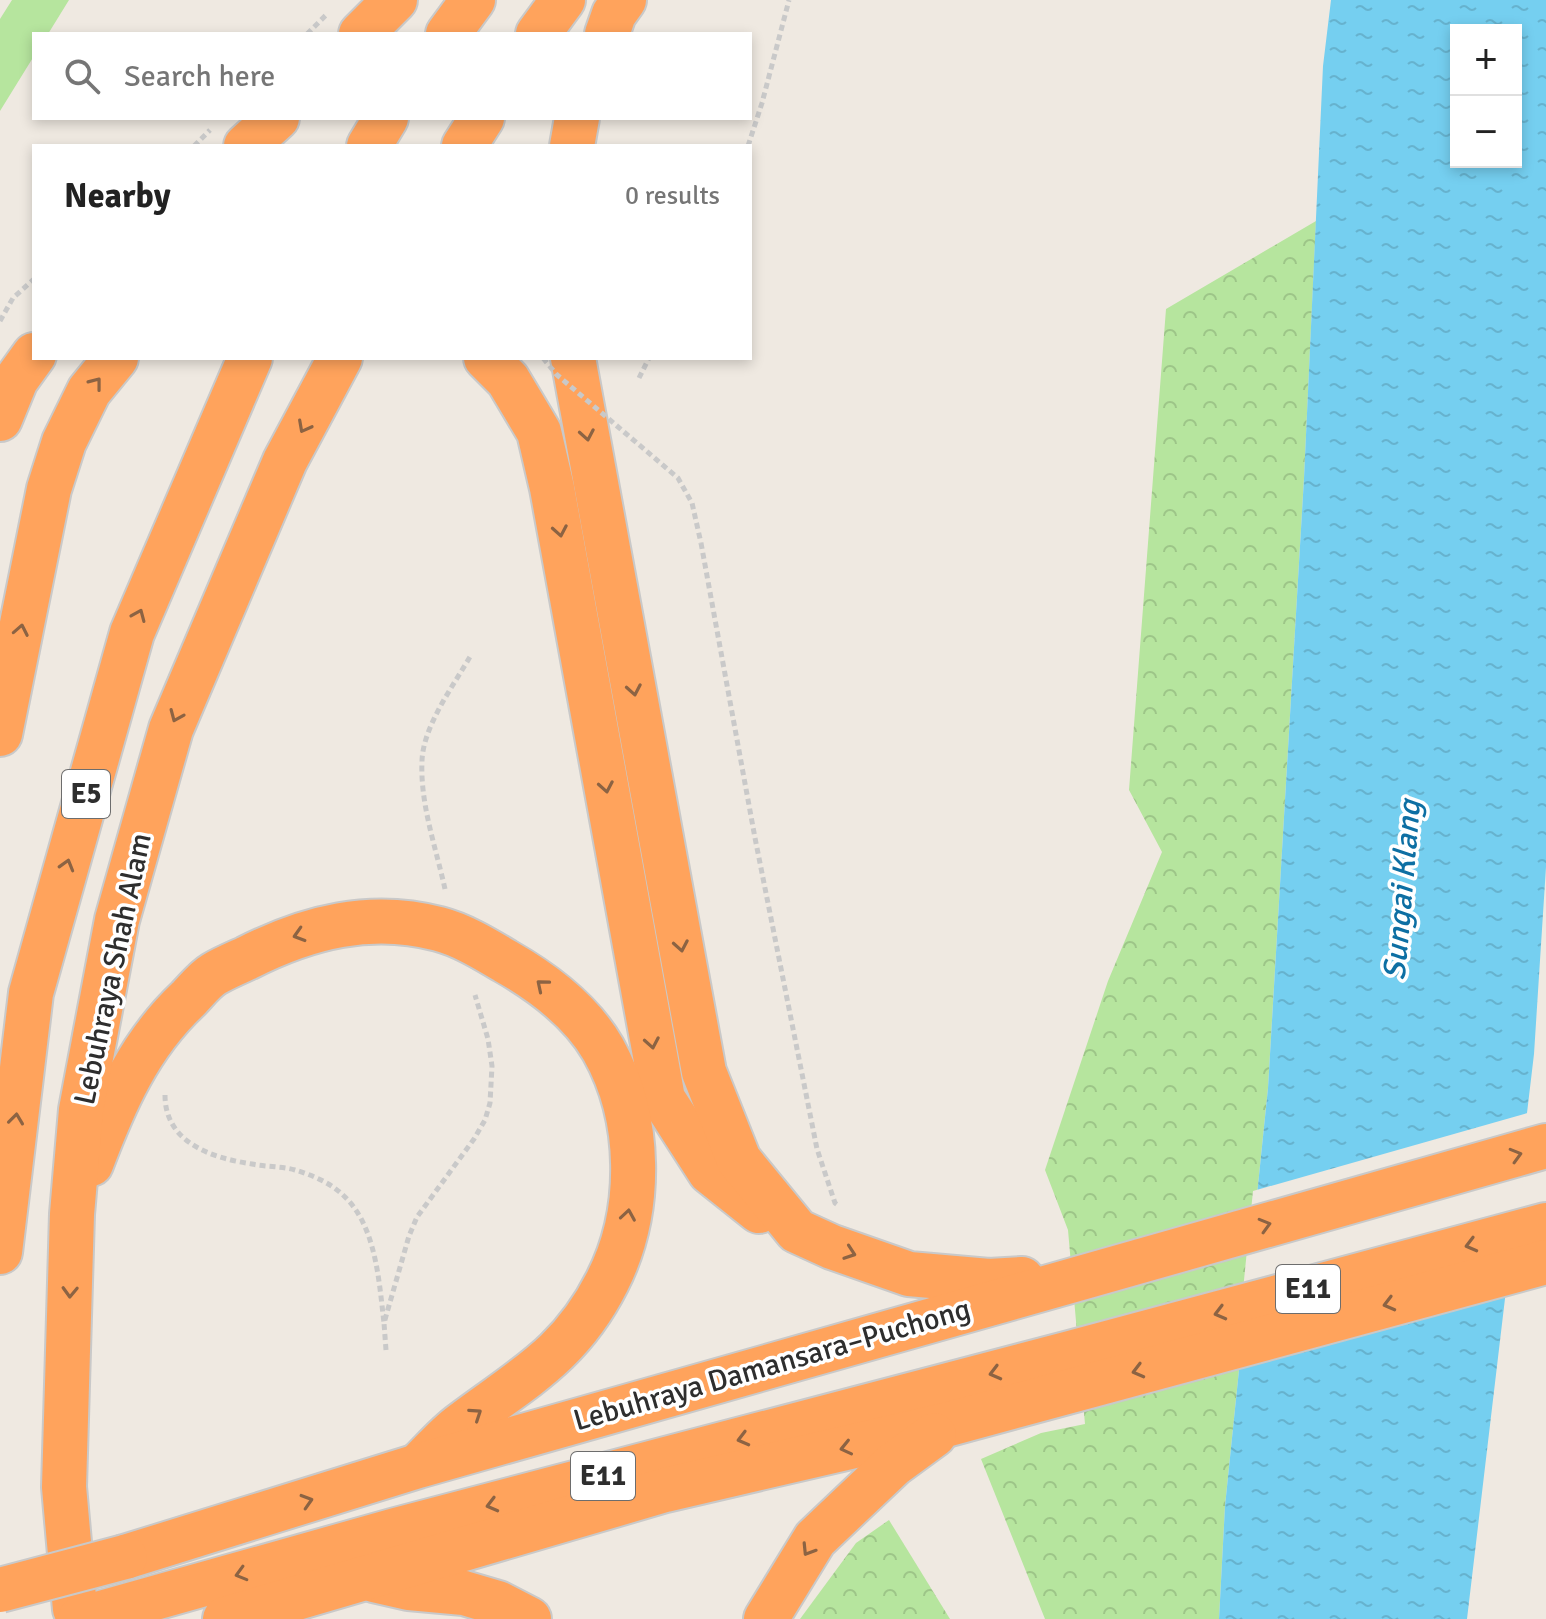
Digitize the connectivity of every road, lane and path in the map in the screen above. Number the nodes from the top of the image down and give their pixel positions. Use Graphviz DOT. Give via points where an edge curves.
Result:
graph roads {
  1 [pos="395,0"];
  2 [pos="473,0"];
  3 [pos="563,0"];
  4 [pos="624,0"];
  5 [pos="789,0"];
  6 [pos="363,32"];
  7 [pos="449,32"];
  8 [pos="539,32"];
  9 [pos="608,32"];
  10 [pos="275,120"];
  11 [pos="385,120"];
  12 [pos="481,120"];
  13 [pos="577,120"];
  14 [pos="248,144"];
  15 [pos="370,144"];
  16 [pos="465,144"];
  17 [pos="572,144"];
  18 [pos="749,144"];
  19 [pos="32,281"];
  20 [pos="0,321"];
  21 [pos="32,358"];
  22 [pos="114,360"];
  23 [pos="249,360"];
  24 [pos="339,360"];
  25 [pos="573,360"];
  26 [pos="648,360"];
  27 [pos="513,365"];
  28 [pos="639,378"];
  29 [pos="0,419"];
  30 [pos="471,655"];
  31 [pos="0,734"];
  32 [pos="445,889"];
  33 [pos="475,995"];
  34 [pos="165,1091"];
  35 [pos="1546,1146"];
  36 [pos="843,1210"];
  37 [pos="72,1214"];
  38 [pos="1546,1225"];
  39 [pos="797,1231"];
  40 [pos="0,1252"];
  41 [pos="1546,1262"];
  42 [pos="1082,1277"];
  43 [pos="384,1323"];
  44 [pos="386,1350"];
  45 [pos="1074,1370"];
  46 [pos="949,1424"];
  47 [pos="418,1466"];
  48 [pos="367,1578"];
  49 [pos="0,1590"];
  50 [pos="78,1619"];
  51 [pos="225,1619"];
  52 [pos="529,1619"];
  53 [pos="766,1619"];
  1 -- 6 [label="highway"];
  2 -- 7 [label="highway"];
  3 -- 8 [label="highway"];
  4 -- 9 [label="highway"];
  5 -- 18 [label="path"];
  10 -- 14 [label="highway"];
  11 -- 15 [label="highway"];
  12 -- 16 [label="highway"];
  13 -- 17 [label="highway"];
  19 -- 20 [label="path" via="13,298"];
  21 -- 29 [label="highway"];
  31 -- 22 [label="highway, one-way" via="49,489 89,391"];
  40 -- 23 [label="highway, E5, one-way" via="31,993 132,633"];
  24 -- 37 [label="highway, Lebuhraya Shah Alam / E5, one-way" via="285,461 171,729 117,920 81,1110"];
  25 -- 39 [label="highway, one-way" via="704,1072 739,1160"];
  26 -- 28 [label="path"];
  27 -- 36 [label="path, bridge" via="556,374 678,478 692,503 817,1149 835,1203"];
  27 -- 39 [label="highway, one-way" via="539,432 552,488 663,1099 710,1172 753,1208"];
  30 -- 32 [label="path" via="434,718 422,759 426,806"];
  33 -- 43 [label="path" via="492,1066 490,1103 474,1139 417,1217"];
  34 -- 43 [label="path" via="171,1122 197,1149 293,1169 345,1197 362,1220 378,1272"];
  42 -- 35 [label="highway, Lebuhraya Damansara–Puchong / E11, one-way"];
  47 -- 37 [label="highway, one-way" via="459,1425 540,1369 580,1327 608,1281 629,1222 634,1172 620,1086 602,1047 569,1008 531,976 440,930 385,922 329,925 284,939 213,975 176,1010 139,1057 111,1110"];
  37 -- 50 [label="highway, Lebuhraya Shah Alam / E5, one-way" via="64,1487"];
  38 -- 45 [label="highway, Lebuhraya Damansara–Puchong / E11, one-way"];
  39 -- 42 [label="highway, one-way" via="909,1274 989,1281"];
  41 -- 45 [label="highway, Lebuhraya Damansara–Puchong / E11, one-way"];
  42 -- 47 [label="highway, Lebuhraya Damansara–Puchong / E11"];
  43 -- 44 [label="path"];
  45 -- 46 [label="highway, Lebuhraya Damansara–Puchong / E11"];
  45 -- 50 [label="highway, Lebuhraya Damansara–Puchong / E11, one-way" via="396,1530"];
  46 -- 48 [label="highway, Lebuhraya Damansara–Puchong / E11, one-way" via="665,1490"];
  46 -- 53 [label="highway, one-way" via="893,1465 815,1539"];
  49 -- 47 [label="highway, Lebuhraya Damansara–Puchong / E11, one-way, bridge"];
  48 -- 51 [label="highway, Lebuhraya Damansara–Puchong / E11"];
  48 -- 52 [label="highway" via="464,1593"];
}
